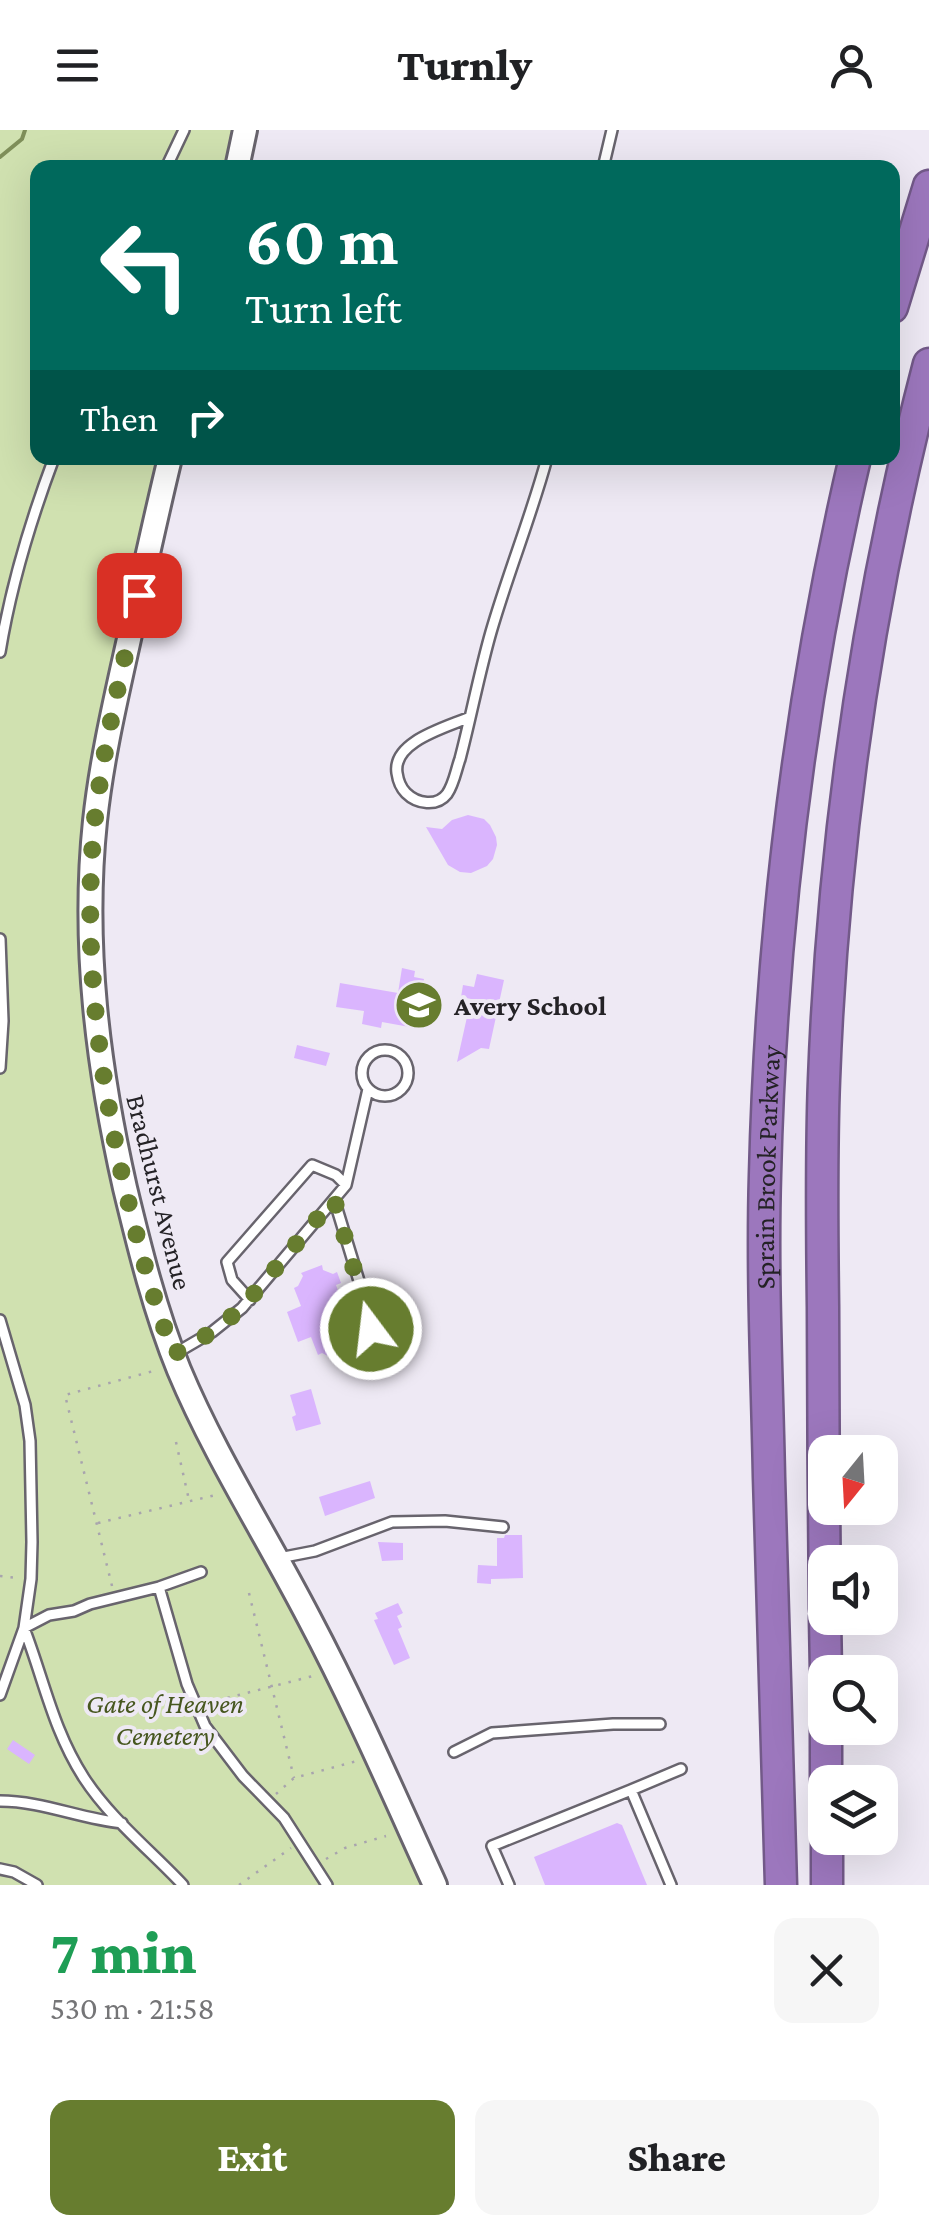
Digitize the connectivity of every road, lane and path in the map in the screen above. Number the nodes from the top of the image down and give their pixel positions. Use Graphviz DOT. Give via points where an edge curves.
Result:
graph roads {
  1 [pos="184,130"];
  2 [pos="245,130"];
  3 [pos="612,130"];
  4 [pos="170,160"];
  5 [pos="238,160"];
  6 [pos="604,160"];
  7 [pos="929,186"];
  8 [pos="900,281"];
  9 [pos="929,364"];
  10 [pos="52,465"];
  11 [pos="168,465"];
  12 [pos="545,465"];
  13 [pos="853,465"];
  14 [pos="0,652"];
  15 [pos="470,717"];
  16 [pos="0,940"];
  17 [pos="0,1068"];
  18 [pos="368,1089"];
  19 [pos="346,1186"];
  20 [pos="334,1199"];
  21 [pos="250,1300"];
  22 [pos="370,1317"];
  23 [pos="0,1320"];
  24 [pos="166,1362"];
  25 [pos="176,1442"];
  26 [pos="220,1494"];
  27 [pos="190,1501"];
  28 [pos="96,1523"];
  29 [pos="503,1528"];
  30 [pos="825,1545"];
  31 [pos="277,1558"];
  32 [pos="201,1572"];
  33 [pos="0,1576"];
  34 [pos="31,1579"];
  35 [pos="160,1587"];
  36 [pos="250,1593"];
  37 [pos="114,1598"];
  38 [pos="24,1628"];
  39 [pos="313,1676"];
  40 [pos="272,1687"];
  41 [pos="0,1694"];
  42 [pos="199,1714"];
  43 [pos="660,1724"];
  44 [pos="454,1752"];
  45 [pos="357,1762"];
  46 [pos="681,1769"];
  47 [pos="294,1778"];
  48 [pos="631,1790"];
  49 [pos="0,1800"];
  50 [pos="268,1802"];
  51 [pos="122,1823"];
  52 [pos="386,1836"];
  53 [pos="300,1841"];
  54 [pos="827,1855"];
  55 [pos="316,1866"];
  56 [pos="0,1869"];
  57 [pos="171,1872"];
  58 [pos="36,1885"];
  59 [pos="162,1885"];
  60 [pos="183,1885"];
  61 [pos="239,1885"];
  62 [pos="327,1885"];
  63 [pos="434,1885"];
  64 [pos="509,1885"];
  65 [pos="670,1885"];
  66 [pos="781,1885"];
  67 [pos="827,1885"];
  1 -- 4 [label="lane"];
  2 -- 5 [label="main road"];
  3 -- 6 [label="lane"];
  7 -- 8 [label="highway"];
  9 -- 30 [label="highway, Sprain Brook Parkway" via="871,630 832,947 822,1132"];
  10 -- 14 [label="lane" via="16,572"];
  11 -- 24 [label="main road, Bradhurst Avenue" via="106,748 91,877 105,1096"];
  12 -- 15 [label="lane"];
  13 -- 66 [label="highway, Sprain Brook Parkway" via="796,775 768,1078 764,1280"];
  15 -- 15 [label="lane" via="445,797 435,803 408,795 396,766 402,752"];
  16 -- 17 [label="lane"];
  18 -- 18 [label="lane" via="362,1068 369,1056 382,1050 403,1058 408,1073 397,1093 382,1096"];
  18 -- 19 [label="lane"];
  19 -- 20 [label="lane"];
  19 -- 21 [label="lane" via="312,1164 226,1262"];
  20 -- 21 [label="lane"];
  20 -- 22 [label="lane"];
  21 -- 24 [label="lane"];
  22 -- 22 [label="lane" via="371,1329 386,1339 402,1333 406,1322 403,1310 387,1302"];
  23 -- 34 [label="lane" via="30,1441"];
  24 -- 28 [label="path" via="65,1396"];
  24 -- 31 [label="main road, Bradhurst Avenue"];
  25 -- 27 [label="path"];
  26 -- 27 [label="path"];
  27 -- 28 [label="path"];
  28 -- 37 [label="path"];
  29 -- 31 [label="lane" via="392,1522"];
  31 -- 63 [label="main road, Bradhurst Avenue" via="361,1720"];
  32 -- 35 [label="lane"];
  33 -- 34 [label="path"];
  34 -- 38 [label="lane"];
  35 -- 37 [label="lane"];
  35 -- 42 [label="lane"];
  36 -- 40 [label="path"];
  37 -- 38 [label="lane"];
  38 -- 41 [label="lane"];
  38 -- 51 [label="lane" via="52,1716 83,1777"];
  39 -- 40 [label="path"];
  40 -- 42 [label="path" via="227,1698"];
  40 -- 47 [label="path"];
  42 -- 50 [label="lane"];
  43 -- 44 [label="lane" via="492,1733"];
  45 -- 47 [label="path"];
  46 -- 48 [label="lane"];
  47 -- 50 [label="path"];
  48 -- 64 [label="lane" via="492,1846"];
  48 -- 65 [label="lane"];
  49 -- 51 [label="lane"];
  50 -- 53 [label="lane"];
  51 -- 57 [label="lane"];
  52 -- 55 [label="path" via="345,1848"];
  53 -- 55 [label="lane"];
  53 -- 61 [label="path"];
  54 -- 67 [label="highway"];
  55 -- 62 [label="lane"];
  56 -- 58 [label="lane"];
  57 -- 59 [label="lane"];
  57 -- 60 [label="lane"];
}
